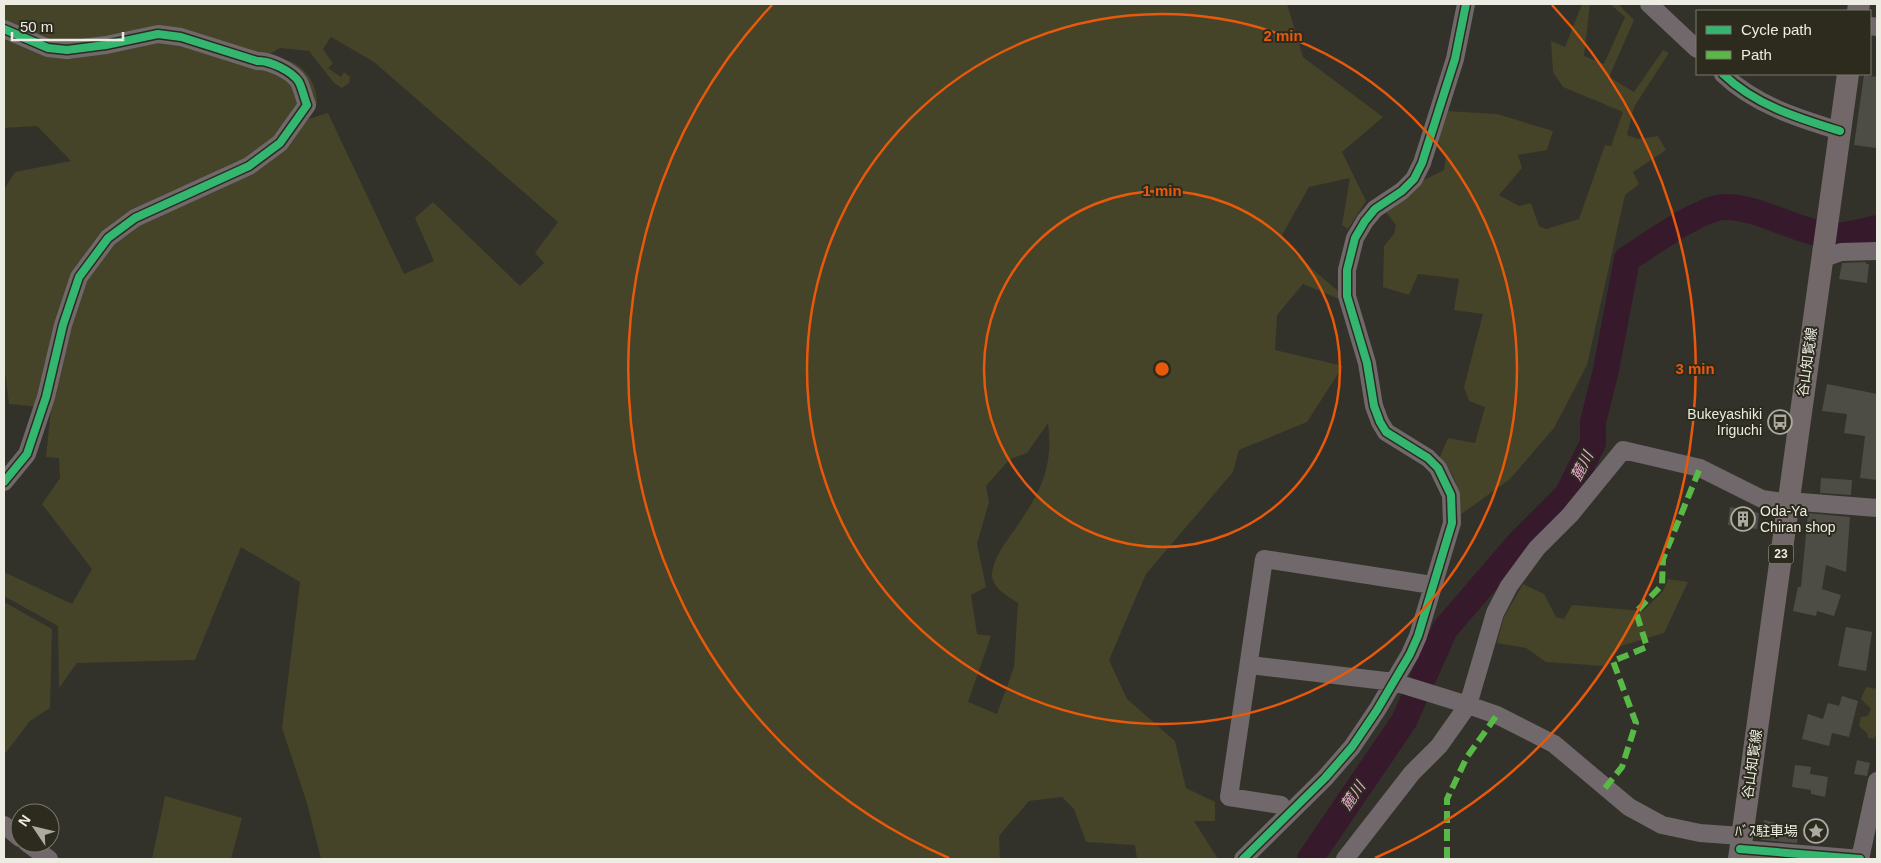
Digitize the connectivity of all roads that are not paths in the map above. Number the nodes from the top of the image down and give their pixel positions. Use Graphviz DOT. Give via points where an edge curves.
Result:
graph roads {
  1 [pos="1466,4"];
  2 [pos="1649,4"];
  3 [pos="4,29"];
  4 [pos="1696,48"];
  5 [pos="1724,75"];
  6 [pos="1848,75"];
  7 [pos="1840,131"];
  8 [pos="1877,251"];
  9 [pos="1822,254"];
  10 [pos="4,482"];
  11 [pos="1788,501"];
  12 [pos="1877,508"];
  13 [pos="1432,585"];
  14 [pos="1250,665"];
  15 [pos="1398,684"];
  16 [pos="1468,705"];
  17 [pos="1877,781"];
  18 [pos="1281,805"];
  19 [pos="1740,848"];
  20 [pos="1243,859"];
  21 [pos="1345,859"];
  22 [pos="1861,859"];
  1 -- 13 [label="street" via="1455,59 1422,163 1414,179 1375,209 1365,221 1354,238 1347,270 1347,296 1368,363 1374,406 1380,422 1386,432 1428,458 1438,468 1451,495 1452,523"];
  2 -- 4 [label="street"];
  3 -- 10 [label="street" via="48,48 67,50 158,34 181,37 257,61 263,60 291,74 299,82 307,104 280,143 249,166 142,214 108,238 79,277 27,454"];
  5 -- 7 [label="street" via="1765,104"];
  6 -- 7 [label="main road, 谷山知覧線 / 23"];
  7 -- 9 [label="main road, 谷山知覧線 / 23"];
  8 -- 9 [label="street"];
  9 -- 11 [label="main road, 谷山知覧線 / 23"];
  11 -- 12 [label="street"];
  11 -- 16 [label="street" via="1762,498 1700,468 1622,450 1570,515 1537,548 1509,586 1495,613"];
  11 -- 19 [label="main road, 谷山知覧線 / 23"];
  13 -- 14 [label="street" via="1264,559"];
  13 -- 15 [label="street" via="1418,636"];
  14 -- 15 [label="street"];
  14 -- 18 [label="street" via="1229,797"];
  15 -- 16 [label="street"];
  15 -- 20 [label="street" via="1325,778"];
  16 -- 19 [label="street" via="1497,715 1554,744 1628,807 1662,824 1700,833"];
  16 -- 21 [label="street" via="1439,746 1412,773"];
  17 -- 22 [label="street"];
  19 -- 22 [label="street"];
}
